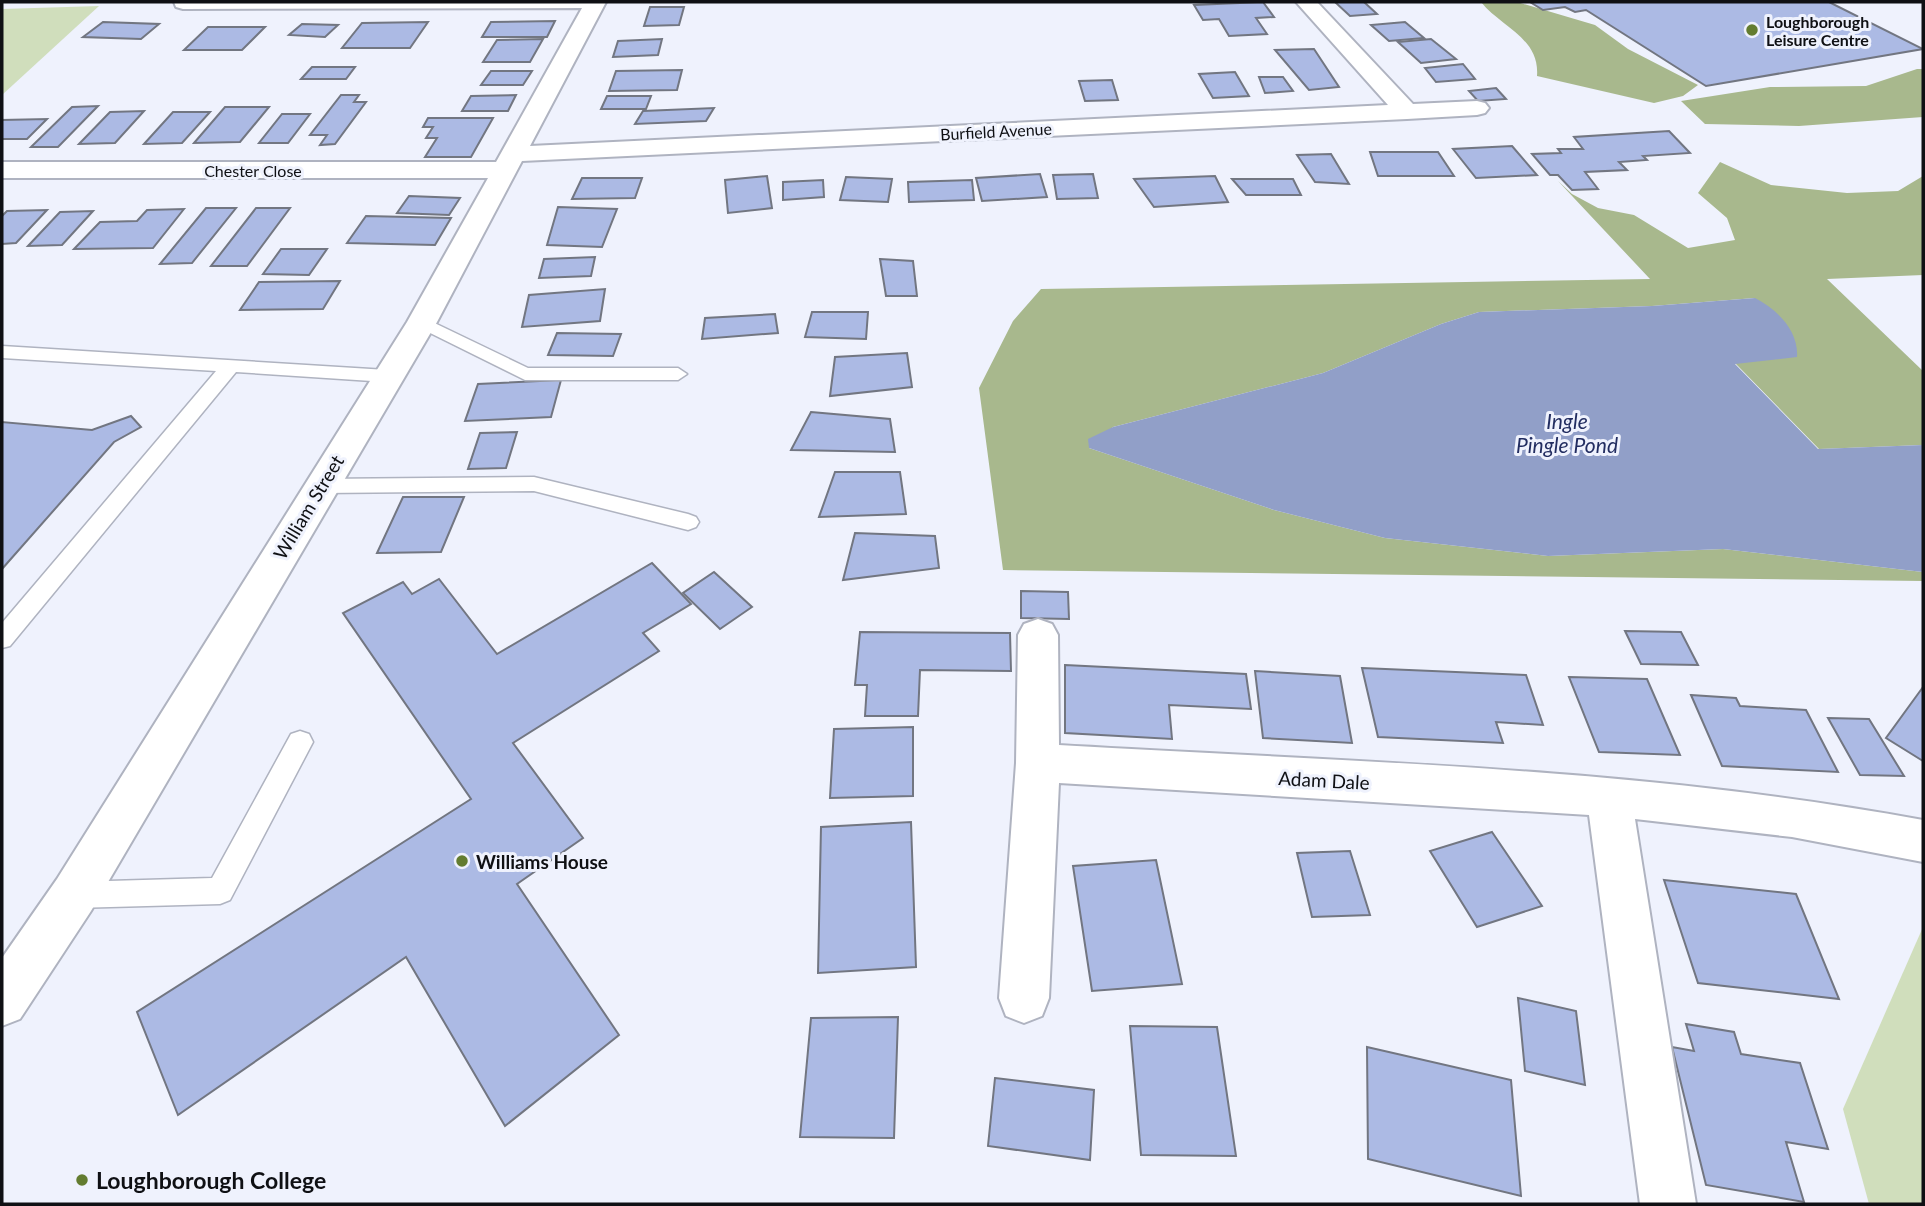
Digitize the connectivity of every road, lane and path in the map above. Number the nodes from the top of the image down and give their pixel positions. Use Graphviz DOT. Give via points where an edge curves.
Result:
graph roads {
  1 [pos="595,2"];
  2 [pos="1306,2"];
  3 [pos="183,3"];
  4 [pos="1477,108"];
  5 [pos="1407,112"];
  6 [pos="510,162"];
  7 [pos="2,170"];
  8 [pos="422,322"];
  9 [pos="2,352"];
  10 [pos="231,366"];
  11 [pos="678,374"];
  12 [pos="387,376"];
  13 [pos="321,486"];
  14 [pos="688,522"];
  15 [pos="1038,635"];
  16 [pos="2,639"];
  17 [pos="300,742"];
  18 [pos="1038,763"];
  19 [pos="1609,796"];
  20 [pos="1923,841"];
  21 [pos="74,895"];
  22 [pos="1024,998"];
  23 [pos="2,1001"];
  24 [pos="1668,1204"];
  1 -- 3 [label="street"];
  1 -- 6 [label="street, William Street"];
  2 -- 5 [label="street"];
  4 -- 5 [label="street, Burfield Avenue"];
  5 -- 6 [label="street, Burfield Avenue"];
  6 -- 7 [label="street, Chester Close"];
  6 -- 8 [label="street, William Street"];
  8 -- 11 [label="lane" via="525,374"];
  8 -- 12 [label="street, William Street"];
  9 -- 10 [label="lane"];
  10 -- 12 [label="lane"];
  10 -- 16 [label="lane"];
  12 -- 13 [label="street, William Street"];
  13 -- 14 [label="lane" via="534,484"];
  13 -- 21 [label="street, William Street"];
  15 -- 18 [label="street"];
  17 -- 21 [label="lane" via="220,891"];
  18 -- 19 [label="street, Adam Dale"];
  18 -- 22 [label="street"];
  19 -- 20 [label="street, Adam Dale" via="1792,817"];
  19 -- 24 [label="street"];
  21 -- 23 [label="street, William Street"];
}
